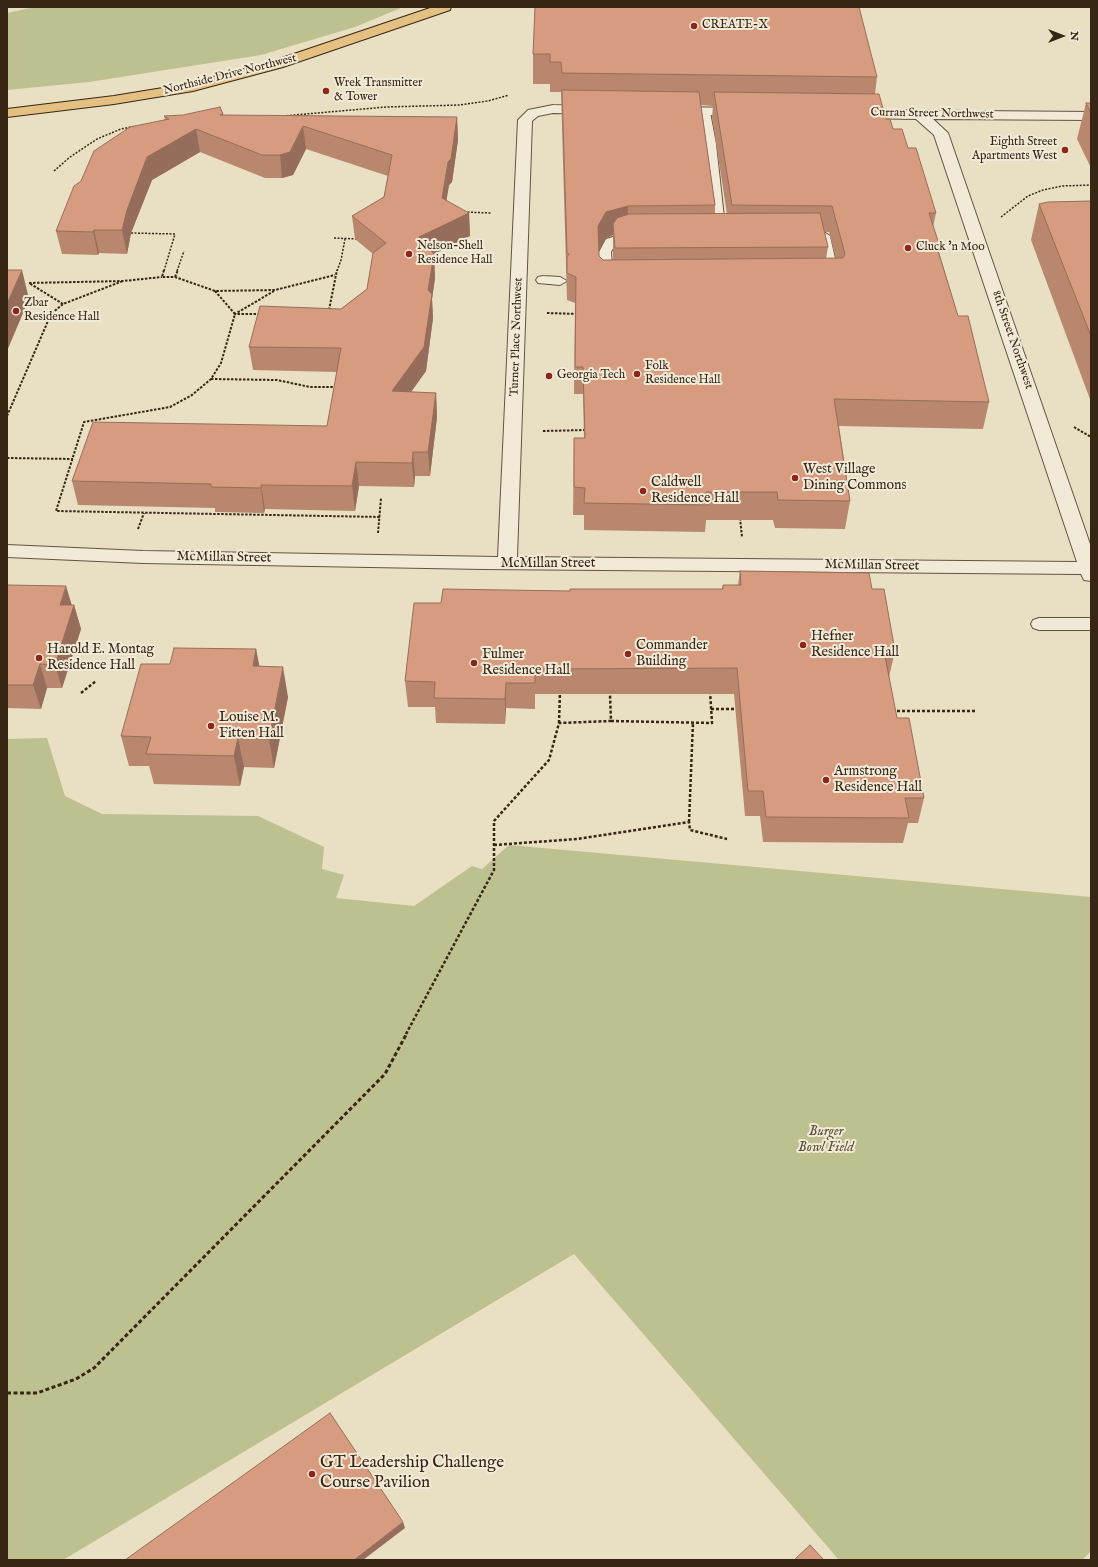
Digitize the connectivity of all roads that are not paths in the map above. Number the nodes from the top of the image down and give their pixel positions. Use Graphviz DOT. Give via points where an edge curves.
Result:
graph roads {
  1 [pos="445,7"];
  2 [pos="601,110"];
  3 [pos="656,111"];
  4 [pos="704,112"];
  5 [pos="760,112"];
  6 [pos="7,113"];
  7 [pos="839,113"];
  8 [pos="919,114"];
  9 [pos="1091,116"];
  10 [pos="706,236"];
  11 [pos="808,236"];
  12 [pos="650,237"];
  13 [pos="543,280"];
  14 [pos="560,280"];
  15 [pos="818,281"];
  16 [pos="623,282"];
  17 [pos="7,551"];
  18 [pos="507,563"];
  19 [pos="1090,570"];
  20 [pos="1039,624"];
  21 [pos="1091,624"];
  1 -- 6 [label="highway, Northside Drive Northwest" via="278,64 188,88"];
  2 -- 18 [label="street, Turner Place Northwest" via="553,109 533,113 525,120"];
  3 -- 4 [label="street"];
  4 -- 5 [label="street"];
  4 -- 10 [label="lane" via="726,236"];
  7 -- 8 [label="street, Curran Street Northwest"];
  8 -- 9 [label="street, Curran Street Northwest"];
  8 -- 19 [label="street, 8th Street Northwest" via="941,133"];
  11 -- 15 [label="lane" via="824,236 833,281"];
  12 -- 16 [label="lane" via="627,237 610,242 605,252 607,282"];
  13 -- 14 [label="lane"];
  17 -- 18 [label="street, McMillan Street" via="143,557"];
  18 -- 19 [label="street, McMillan Street"];
  20 -- 21 [label="lane"];
}
